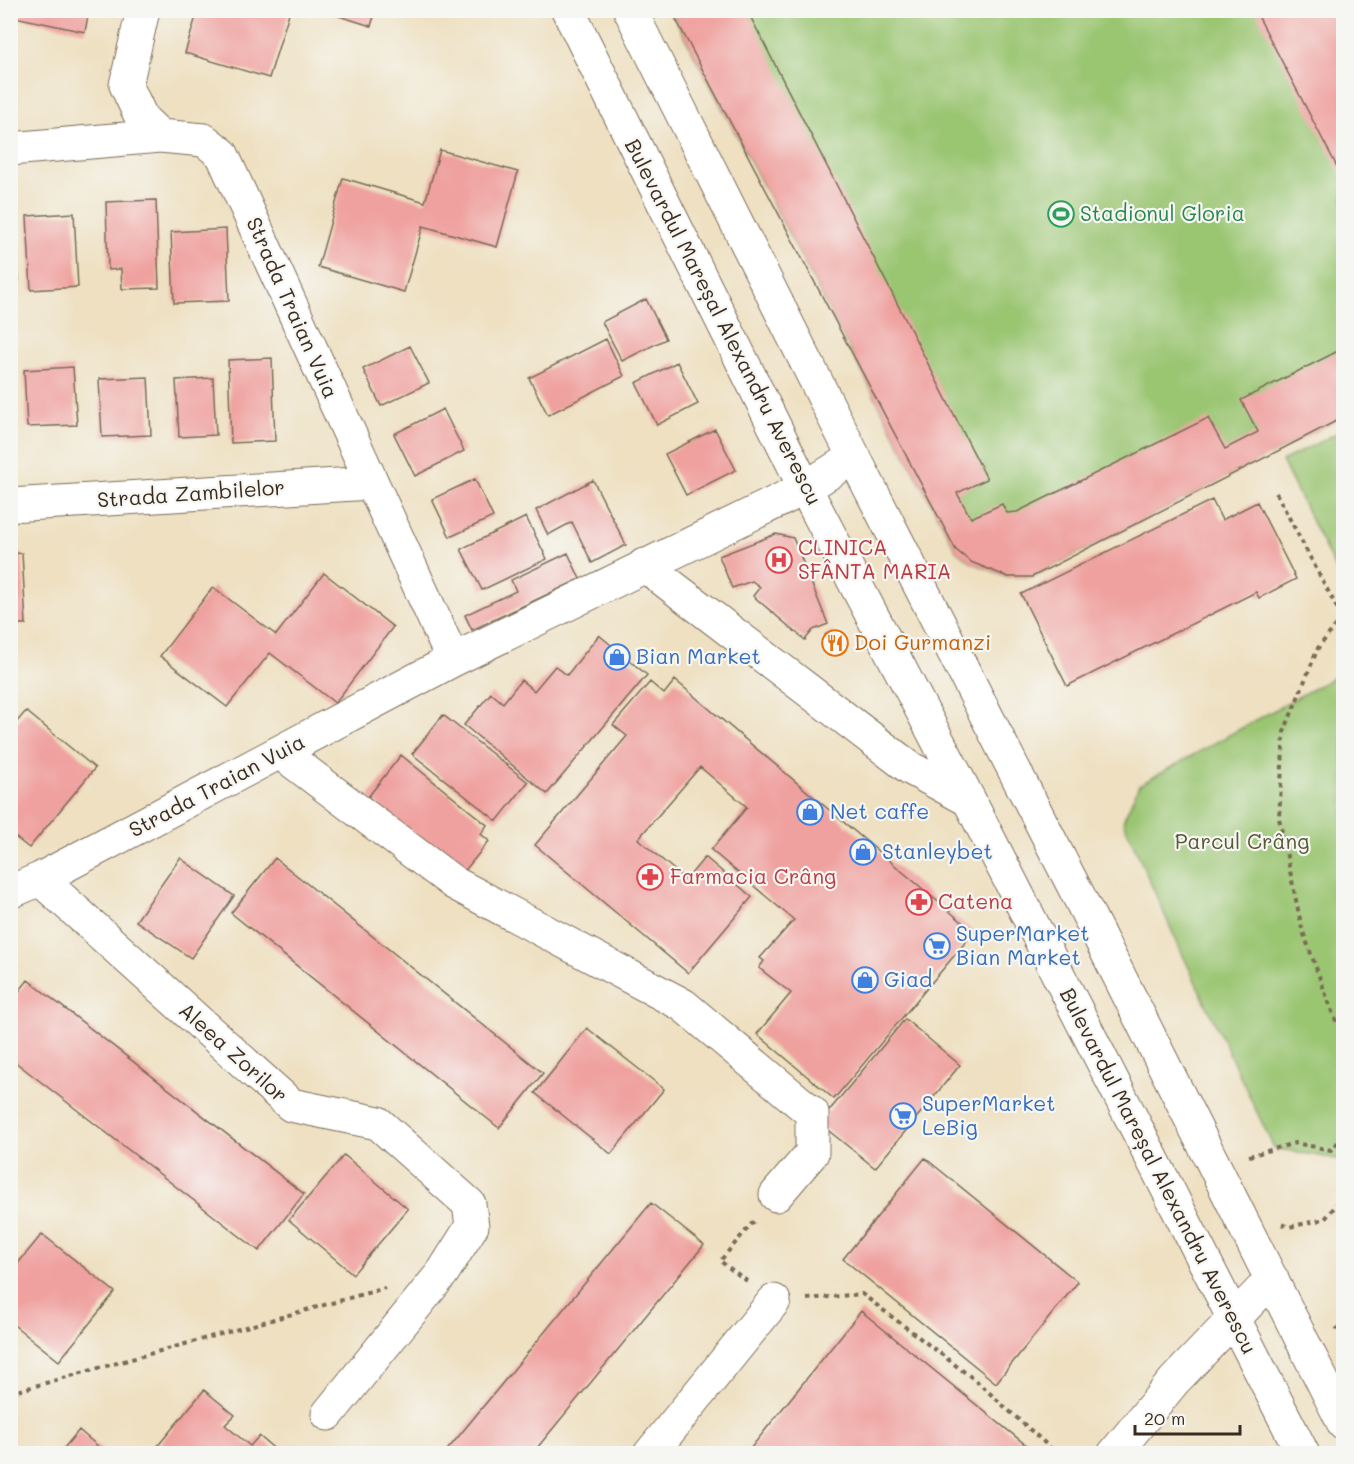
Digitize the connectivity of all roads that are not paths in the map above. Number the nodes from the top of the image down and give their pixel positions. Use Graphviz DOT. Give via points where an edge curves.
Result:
graph roads {
  1 [pos="142,10"];
  2 [pos="568,10"];
  3 [pos="630,10"];
  4 [pos="160,136"];
  5 [pos="10,149"];
  6 [pos="854,457"];
  7 [pos="371,483"];
  8 [pos="805,488"];
  9 [pos="10,505"];
  10 [pos="644,565"];
  11 [pos="453,660"];
  12 [pos="280,752"];
  13 [pos="969,800"];
  14 [pos="40,879"];
  15 [pos="10,892"];
  16 [pos="776,1195"];
  17 [pos="1272,1279"];
  18 [pos="774,1301"];
  19 [pos="1233,1317"];
  20 [pos="328,1414"];
  21 [pos="1344,1424"];
  22 [pos="650,1454"];
  23 [pos="1114,1454"];
  24 [pos="1303,1454"];
  1 -- 4 [label="street" via="126,85 142,119"];
  2 -- 8 [label="street, Bulevardul Mareșal Alexandru Averescu"];
  3 -- 6 [label="street"];
  4 -- 5 [label="street, Strada Traian Vuia"];
  4 -- 7 [label="street, Strada Traian Vuia" via="204,140 222,154"];
  6 -- 8 [label="street, Strada Traian Vuia"];
  6 -- 17 [label="street"];
  7 -- 9 [label="street, Strada Zambilelor"];
  7 -- 11 [label="street, Strada Traian Vuia"];
  8 -- 10 [label="street, Strada Traian Vuia"];
  8 -- 13 [label="street, Bulevardul Mareșal Alexandru Averescu"];
  10 -- 11 [label="street, Strada Traian Vuia"];
  10 -- 13 [label="street" via="910,768"];
  11 -- 12 [label="street, Strada Traian Vuia"];
  12 -- 14 [label="street, Strada Traian Vuia"];
  12 -- 16 [label="street" via="454,883 683,1005 812,1113 812,1154"];
  13 -- 19 [label="street, Bulevardul Mareșal Alexandru Averescu"];
  14 -- 15 [label="street, Strada Traian Vuia"];
  14 -- 20 [label="street, Aleea Zorilor" via="291,1105 378,1123 469,1204 472,1226 443,1272"];
  17 -- 19 [label="street"];
  17 -- 21 [label="street"];
  18 -- 22 [label="street"];
  19 -- 23 [label="street"];
  19 -- 24 [label="street, Bulevardul Mareșal Alexandru Averescu"];
}
